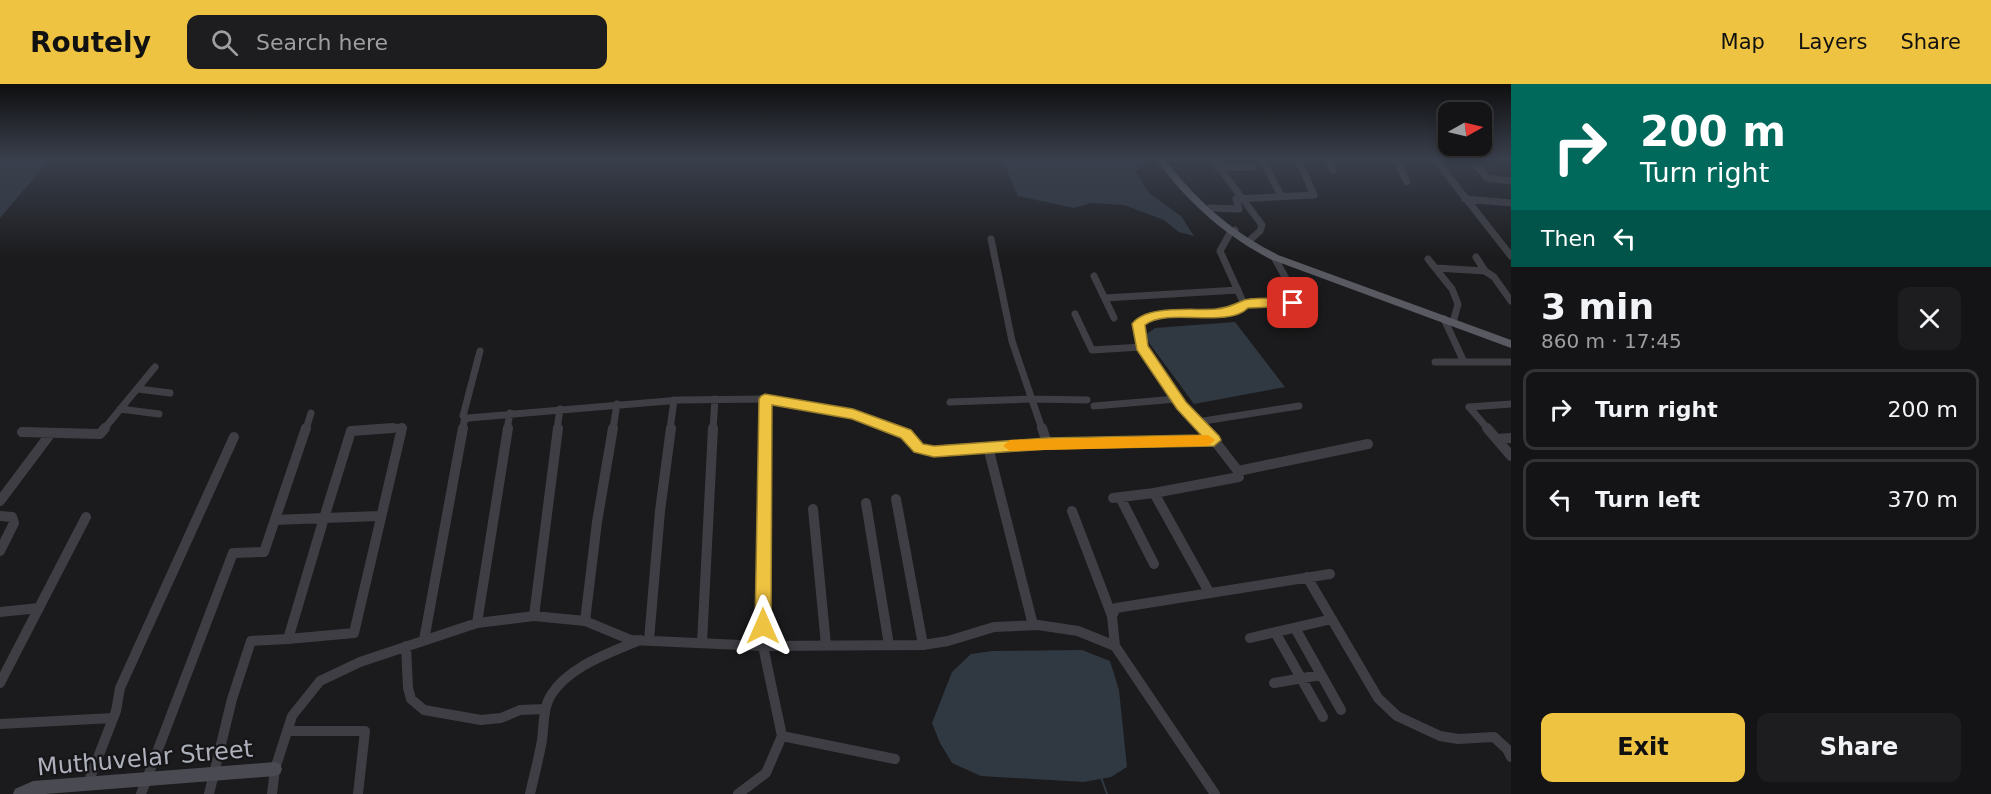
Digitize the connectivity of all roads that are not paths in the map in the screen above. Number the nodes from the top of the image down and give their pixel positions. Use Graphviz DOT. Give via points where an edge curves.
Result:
graph roads {
  1 [pos="1188,192"];
  2 [pos="1197,192"];
  3 [pos="1237,192"];
  4 [pos="1279,192"];
  5 [pos="1313,192"];
  6 [pos="1460,192"];
  7 [pos="1281,196"];
  8 [pos="1242,198"];
  9 [pos="1465,199"];
  10 [pos="1511,203"];
  11 [pos="1210,208"];
  12 [pos="1233,232"];
  13 [pos="991,239"];
  14 [pos="1251,239"];
  15 [pos="1511,256"];
  16 [pos="1274,257"];
  17 [pos="1476,257"];
  18 [pos="1428,259"];
  19 [pos="1436,268"];
  20 [pos="1485,271"];
  21 [pos="1094,276"];
  22 [pos="1238,290"];
  23 [pos="1105,298"];
  24 [pos="1511,301"];
  25 [pos="1244,304"];
  26 [pos="1075,314"];
  27 [pos="1114,318"];
  28 [pos="1449,319"];
  29 [pos="1511,338"];
  30 [pos="1511,344"];
  31 [pos="1142,347"];
  32 [pos="480,351"];
  33 [pos="1435,362"];
  34 [pos="1464,362"];
  35 [pos="1511,362"];
  36 [pos="155,367"];
  37 [pos="138,389"];
  38 [pos="170,393"];
  39 [pos="714,399"];
  40 [pos="765,399"];
  41 [pos="1032,399"];
  42 [pos="1177,399"];
  43 [pos="674,400"];
  44 [pos="950,402"];
  45 [pos="617,404"];
  46 [pos="1511,404"];
  47 [pos="1299,406"];
  48 [pos="120,409"];
  49 [pos="560,409"];
  50 [pos="510,413"];
  51 [pos="159,414"];
  52 [pos="310,414"];
  53 [pos="466,419"];
  54 [pos="1197,422"];
  55 [pos="22,432"];
  56 [pos="51,433"];
  57 [pos="234,437"];
  58 [pos="1511,438"];
  59 [pos="1497,439"];
  60 [pos="1214,440"];
  61 [pos="1047,443"];
  62 [pos="1368,444"];
  63 [pos="988,447"];
  64 [pos="1511,456"];
  65 [pos="1238,471"];
  66 [pos="1154,493"];
  67 [pos="896,499"];
  68 [pos="0,500"];
  69 [pos="866,503"];
  70 [pos="813,509"];
  71 [pos="1072,511"];
  72 [pos="0,516"];
  73 [pos="381,516"];
  74 [pos="86,517"];
  75 [pos="324,518"];
  76 [pos="275,520"];
  77 [pos="0,551"];
  78 [pos="1154,564"];
  79 [pos="1330,574"];
  80 [pos="1307,577"];
  81 [pos="1209,592"];
  82 [pos="39,608"];
  83 [pos="0,612"];
  84 [pos="534,616"];
  85 [pos="1112,616"];
  86 [pos="1332,619"];
  87 [pos="585,621"];
  88 [pos="477,623"];
  89 [pos="1033,625"];
  90 [pos="1295,628"];
  91 [pos="1275,632"];
  92 [pos="1250,638"];
  93 [pos="288,639"];
  94 [pos="424,640"];
  95 [pos="644,640"];
  96 [pos="702,643"];
  97 [pos="826,645"];
  98 [pos="889,645"];
  99 [pos="923,645"];
  100 [pos="406,646"];
  101 [pos="763,646"];
  102 [pos="1115,646"];
  103 [pos="1321,675"];
  104 [pos="1302,679"];
  105 [pos="0,683"];
  106 [pos="1275,683"];
  107 [pos="545,709"];
  108 [pos="1341,710"];
  109 [pos="1323,717"];
  110 [pos="113,718"];
  111 [pos="0,724"];
  112 [pos="287,731"];
  113 [pos="782,736"];
  114 [pos="1511,757"];
  115 [pos="895,759"];
  116 [pos="275,769"];
  117 [pos="214,774"];
  118 [pos="146,779"];
  119 [pos="88,783"];
  120 [pos="20,794"];
  121 [pos="141,794"];
  122 [pos="209,794"];
  123 [pos="272,794"];
  124 [pos="358,794"];
  125 [pos="530,794"];
  126 [pos="738,794"];
  127 [pos="1215,794"];
  1 -- 12 [label="main road" via="1202,209"];
  2 -- 11 [label="main road"];
  3 -- 8 [label="street"];
  4 -- 7 [label="street"];
  5 -- 7 [label="street" via="1314,195"];
  6 -- 9 [label="street"];
  7 -- 8 [label="street"];
  8 -- 11 [label="street" via="1236,199 1239,209"];
  8 -- 14 [label="street" via="1262,225"];
  9 -- 10 [label="street"];
  9 -- 15 [label="street"];
  11 -- 12 [label="main road"];
  12 -- 14 [label="main road"];
  12 -- 16 [label="main road"];
  12 -- 22 [label="street" via="1220,251"];
  13 -- 41 [label="street" via="1012,341"];
  14 -- 28 [label="main road"];
  16 -- 25 [label="street" via="1299,302"];
  16 -- 28 [label="main road"];
  17 -- 20 [label="street"];
  18 -- 19 [label="street"];
  19 -- 20 [label="street"];
  19 -- 28 [label="street" via="1458,304"];
  20 -- 24 [label="street"];
  21 -- 23 [label="street"];
  22 -- 23 [label="street"];
  22 -- 25 [label="street"];
  23 -- 27 [label="street"];
  25 -- 31 [label="street" via="1239,309 1218,313 1163,314 1143,320 1138,324"];
  26 -- 31 [label="street" via="1092,350"];
  28 -- 29 [label="main road"];
  28 -- 30 [label="main road"];
  28 -- 34 [label="street"];
  31 -- 42 [label="street"];
  32 -- 53 [label="street" via="465,402"];
  33 -- 34 [label="street"];
  34 -- 35 [label="street"];
  36 -- 37 [label="street"];
  37 -- 38 [label="street"];
  37 -- 48 [label="street"];
  39 -- 40 [label="street"];
  39 -- 43 [label="street"];
  39 -- 96 [label="street"];
  40 -- 63 [label="street" via="853,414 906,434 927,451"];
  40 -- 101 [label="street"];
  41 -- 42 [label="street" via="1090,403"];
  41 -- 44 [label="street"];
  41 -- 61 [label="street"];
  42 -- 54 [label="street"];
  43 -- 45 [label="street"];
  43 -- 95 [label="street"];
  45 -- 49 [label="street"];
  45 -- 87 [label="street"];
  46 -- 59 [label="street" via="1469,407"];
  47 -- 54 [label="street"];
  48 -- 51 [label="street"];
  48 -- 56 [label="street" via="100,434"];
  49 -- 50 [label="street"];
  49 -- 84 [label="street"];
  50 -- 53 [label="street"];
  50 -- 88 [label="street"];
  52 -- 76 [label="street"];
  53 -- 94 [label="street"];
  54 -- 60 [label="street"];
  55 -- 56 [label="street"];
  56 -- 68 [label="street"];
  57 -- 110 [label="street" via="120,688"];
  58 -- 59 [label="street"];
  59 -- 64 [label="street"];
  60 -- 61 [label="street"];
  60 -- 65 [label="street"];
  61 -- 63 [label="street"];
  62 -- 65 [label="street"];
  63 -- 89 [label="street"];
  65 -- 66 [label="street" via="1239,477"];
  66 -- 78 [label="street" via="1116,497"];
  66 -- 81 [label="street"];
  67 -- 99 [label="street"];
  69 -- 98 [label="street"];
  70 -- 97 [label="street"];
  71 -- 85 [label="street"];
  72 -- 77 [label="street" via="12,517 15,523"];
  73 -- 75 [label="street"];
  73 -- 75 [label="street" via="402,427 351,431"];
  73 -- 93 [label="street" via="354,633"];
  74 -- 82 [label="street"];
  75 -- 76 [label="street"];
  75 -- 93 [label="street"];
  76 -- 118 [label="street" via="264,552 234,553"];
  79 -- 80 [label="street"];
  80 -- 81 [label="street"];
  80 -- 86 [label="street"];
  81 -- 85 [label="street" via="1116,608"];
  82 -- 83 [label="street"];
  82 -- 105 [label="street"];
  84 -- 87 [label="street"];
  84 -- 88 [label="street"];
  85 -- 102 [label="street"];
  86 -- 90 [label="street"];
  86 -- 114 [label="street" via="1378,698 1397,716 1440,736 1494,737"];
  87 -- 95 [label="street" via="631,640"];
  88 -- 94 [label="street"];
  89 -- 99 [label="street" via="994,627"];
  89 -- 102 [label="street" via="1078,631"];
  90 -- 91 [label="street"];
  90 -- 103 [label="street"];
  91 -- 92 [label="street"];
  91 -- 104 [label="street"];
  93 -- 117 [label="street" via="251,641"];
  94 -- 100 [label="street"];
  95 -- 96 [label="street"];
  95 -- 107 [label="street" via="561,682"];
  96 -- 101 [label="street"];
  97 -- 98 [label="street"];
  97 -- 101 [label="street"];
  98 -- 99 [label="street"];
  100 -- 107 [label="street" via="411,699 424,710 481,720 501,718 520,710"];
  100 -- 112 [label="street" via="320,681 292,716"];
  101 -- 113 [label="street"];
  102 -- 127 [label="street"];
  103 -- 104 [label="street"];
  103 -- 108 [label="street"];
  104 -- 106 [label="street"];
  104 -- 109 [label="street"];
  107 -- 125 [label="street"];
  110 -- 111 [label="street"];
  110 -- 119 [label="street"];
  112 -- 116 [label="street"];
  112 -- 124 [label="street" via="365,731"];
  113 -- 115 [label="street"];
  113 -- 126 [label="street" via="766,773"];
  116 -- 117 [label="street, Muthuvelar Street"];
  116 -- 123 [label="street"];
  117 -- 118 [label="street, Muthuvelar Street"];
  117 -- 122 [label="street"];
  118 -- 119 [label="street, Muthuvelar Street"];
  118 -- 121 [label="street"];
  119 -- 120 [label="street, Muthuvelar Street" via="33,788"];
}
